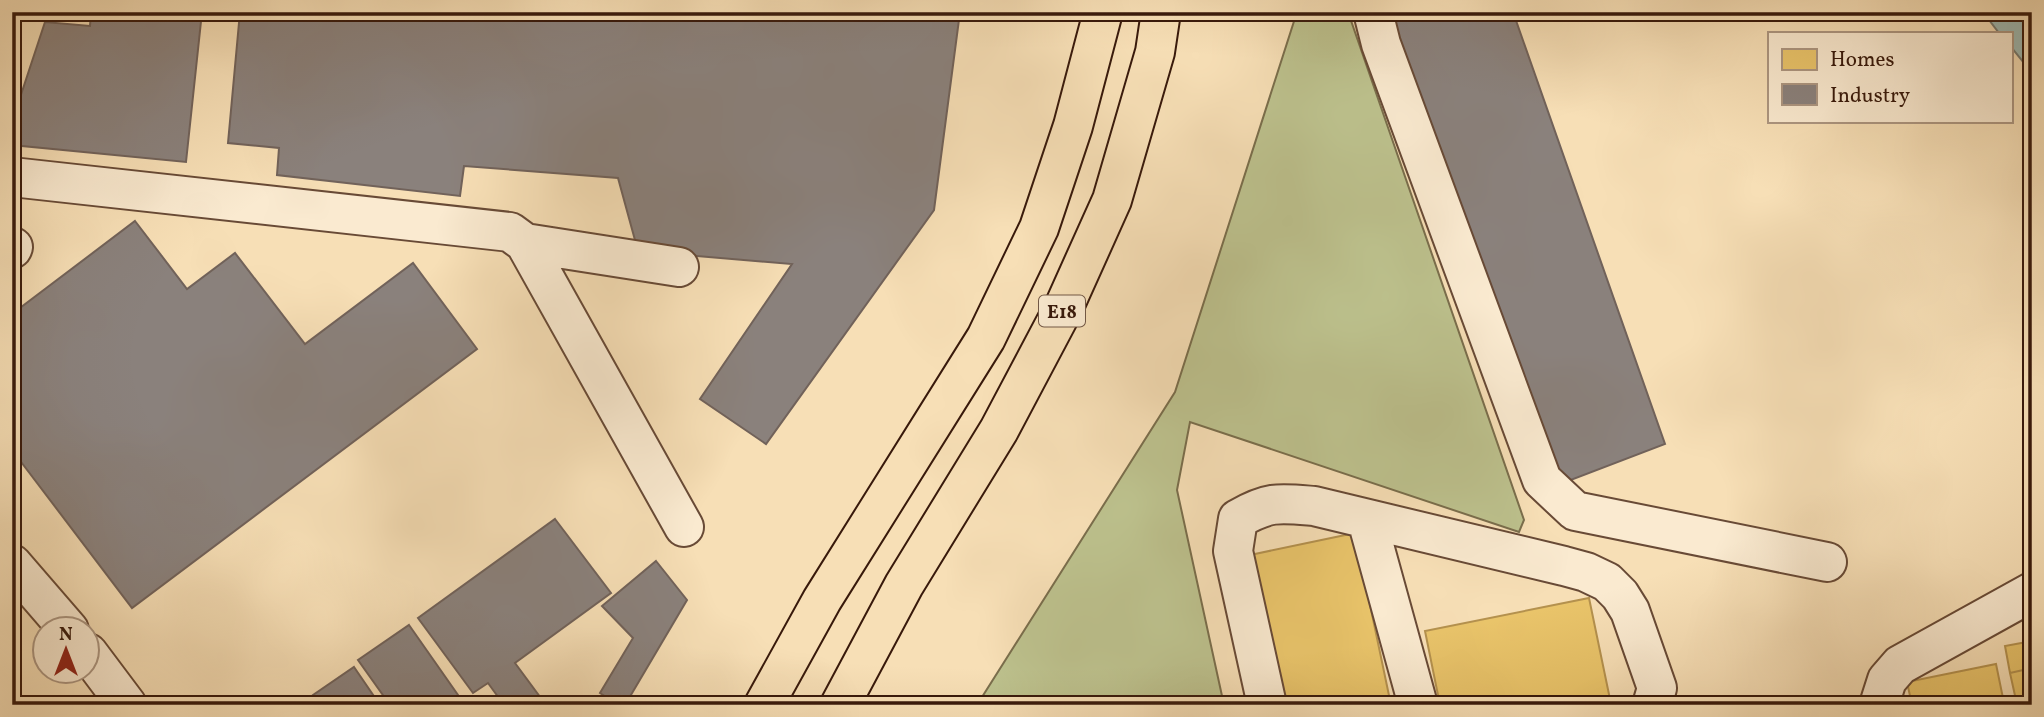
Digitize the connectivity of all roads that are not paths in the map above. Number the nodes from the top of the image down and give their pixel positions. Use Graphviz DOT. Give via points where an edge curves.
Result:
graph roads {
  1 [pos="1103,12"];
  2 [pos="1161,12"];
  3 [pos="1373,12"];
  4 [pos="12,177"];
  5 [pos="525,243"];
  6 [pos="679,267"];
  7 [pos="1367,520"];
  8 [pos="684,527"];
  9 [pos="1827,562"];
  10 [pos="12,564"];
  11 [pos="2032,592"];
  12 [pos="58,616"];
  13 [pos="102,672"];
  14 [pos="1879,702"];
  15 [pos="127,705"];
  16 [pos="764,705"];
  17 [pos="840,705"];
  18 [pos="1267,705"];
  19 [pos="1418,705"];
  20 [pos="1652,705"];
  1 -- 16 [label="highway, E18" via="1073,126 1039,228 986,338 822,600"];
  2 -- 17 [label="highway, E18" via="1155,52 1112,200 1063,309 999,430 904,585"];
  3 -- 9 [label="street" via="1542,481 1575,511"];
  4 -- 5 [label="street" via="510,232"];
  5 -- 6 [label="street"];
  5 -- 8 [label="street"];
  7 -- 18 [label="street" via="1283,503 1259,507 1238,519 1233,551"];
  7 -- 19 [label="street"];
  7 -- 20 [label="street" via="1564,566 1607,582 1630,611 1657,688"];
  10 -- 12 [label="street"];
  11 -- 14 [label="street" via="1900,665 1887,680"];
  13 -- 15 [label="street"];
}
